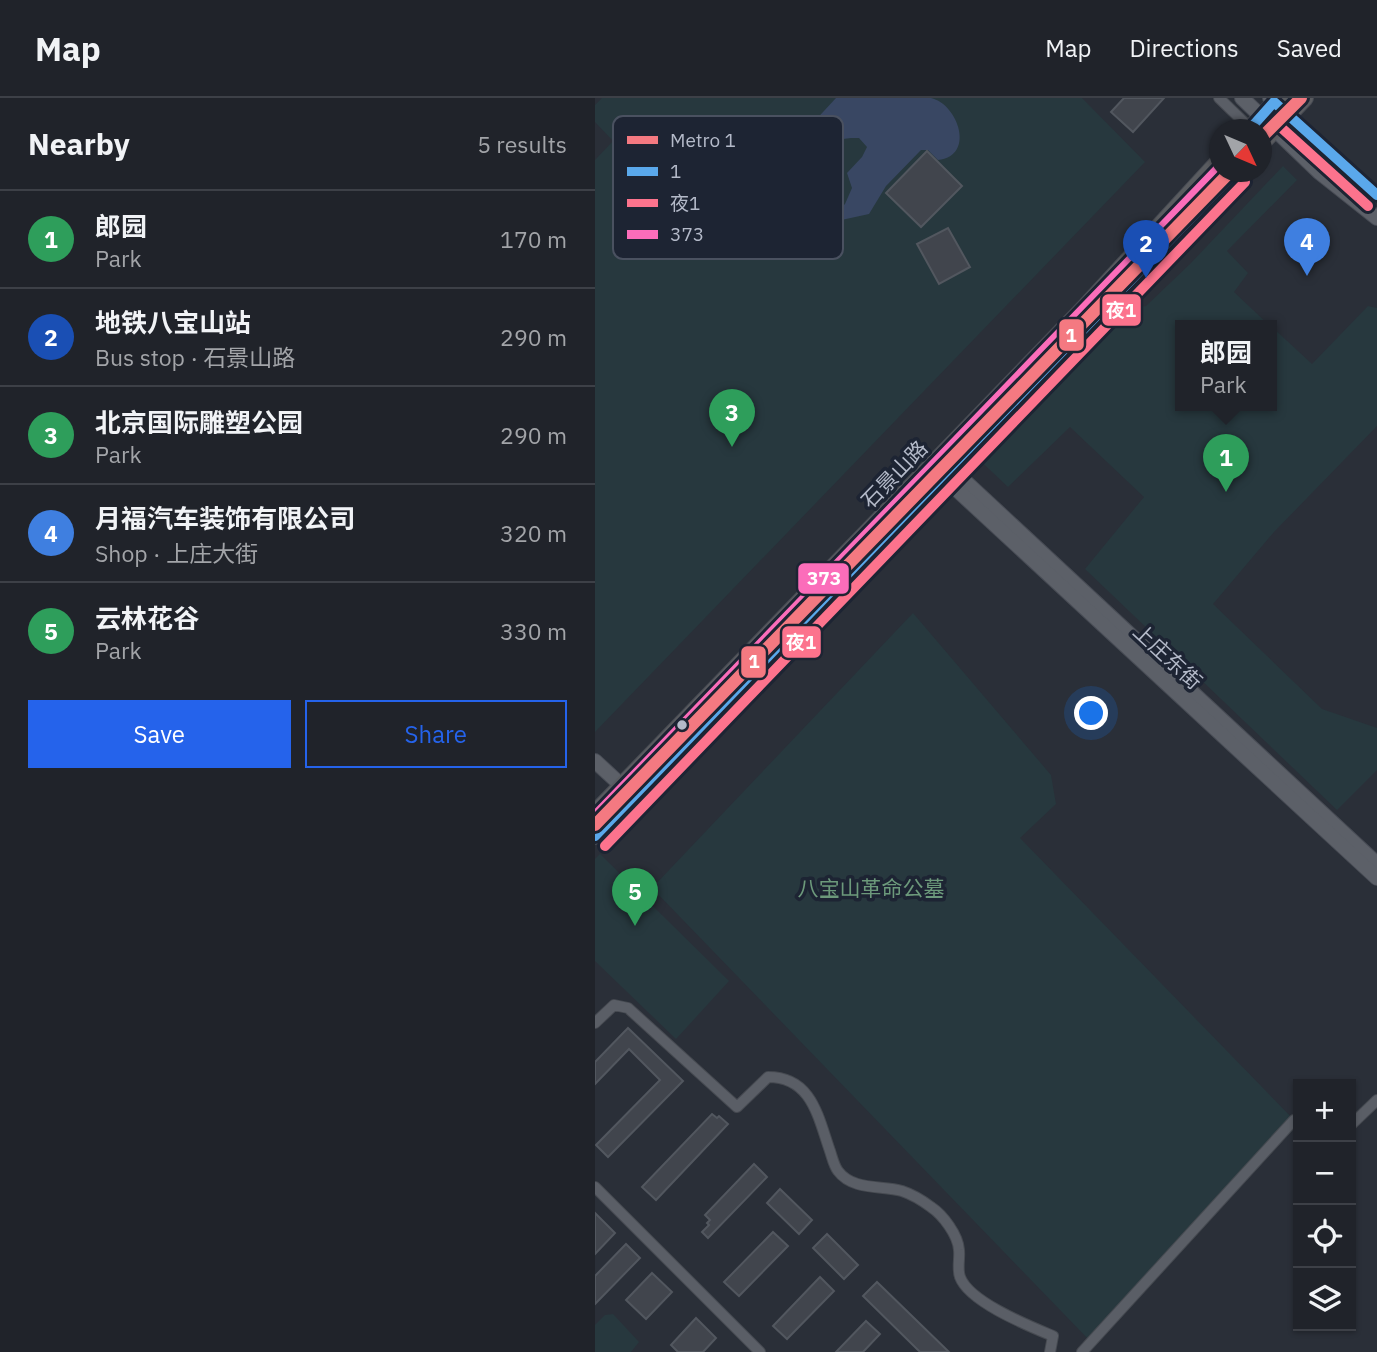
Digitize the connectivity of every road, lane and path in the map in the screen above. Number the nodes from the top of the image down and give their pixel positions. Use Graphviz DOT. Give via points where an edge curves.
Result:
graph roads {
  1 [pos="1219,98"];
  2 [pos="1242,98"];
  3 [pos="1305,98"];
  4 [pos="1278,99"];
  5 [pos="1289,116"];
  6 [pos="1245,119"];
  7 [pos="1251,119"];
  8 [pos="1259,119"];
  9 [pos="1272,129"];
  10 [pos="1275,130"];
  11 [pos="1272,133"];
  12 [pos="1209,174"];
  13 [pos="1225,182"];
  14 [pos="1377,195"];
  15 [pos="1377,218"];
  16 [pos="939,467"];
  17 [pos="595,761"];
  18 [pos="622,786"];
  19 [pos="597,805"];
  20 [pos="595,836"];
  21 [pos="1377,864"];
  22 [pos="1377,878"];
  23 [pos="595,1023"];
  24 [pos="1377,1100"];
  25 [pos="1293,1120"];
  26 [pos="1356,1120"];
  27 [pos="595,1187"];
  28 [pos="760,1352"];
  29 [pos="1050,1352"];
  30 [pos="1081,1352"];
  1 -- 6 [label="street"];
  2 -- 7 [label="main road"];
  3 -- 5 [label="highway"];
  4 -- 5 [label="main road"];
  4 -- 8 [label="highway"];
  5 -- 10 [label="highway"];
  5 -- 14 [label="main road"];
  9 -- 10 [label="main road"];
  10 -- 11 [label="highway"];
  10 -- 15 [label="main road"];
  12 -- 16 [label="highway, 石景山路"];
  13 -- 16 [label="highway, 石景山路"];
  16 -- 18 [label="highway, 石景山路"];
  16 -- 20 [label="highway, 石景山路"];
  16 -- 21 [label="main road, 上庄东街"];
  16 -- 22 [label="main road, 上庄东街" via="954,487"];
  17 -- 18 [label="main road"];
  18 -- 19 [label="highway, 石景山路"];
  23 -- 29 [label="street" via="614,1005 628,1008 737,1107 768,1077 783,1077 800,1087 812,1099 837,1170 848,1180 902,1191 931,1207 959,1246 959,1276 968,1288 1000,1312 1053,1336"];
  24 -- 26 [label="street"];
  25 -- 30 [label="street"];
  27 -- 28 [label="street"];
}
